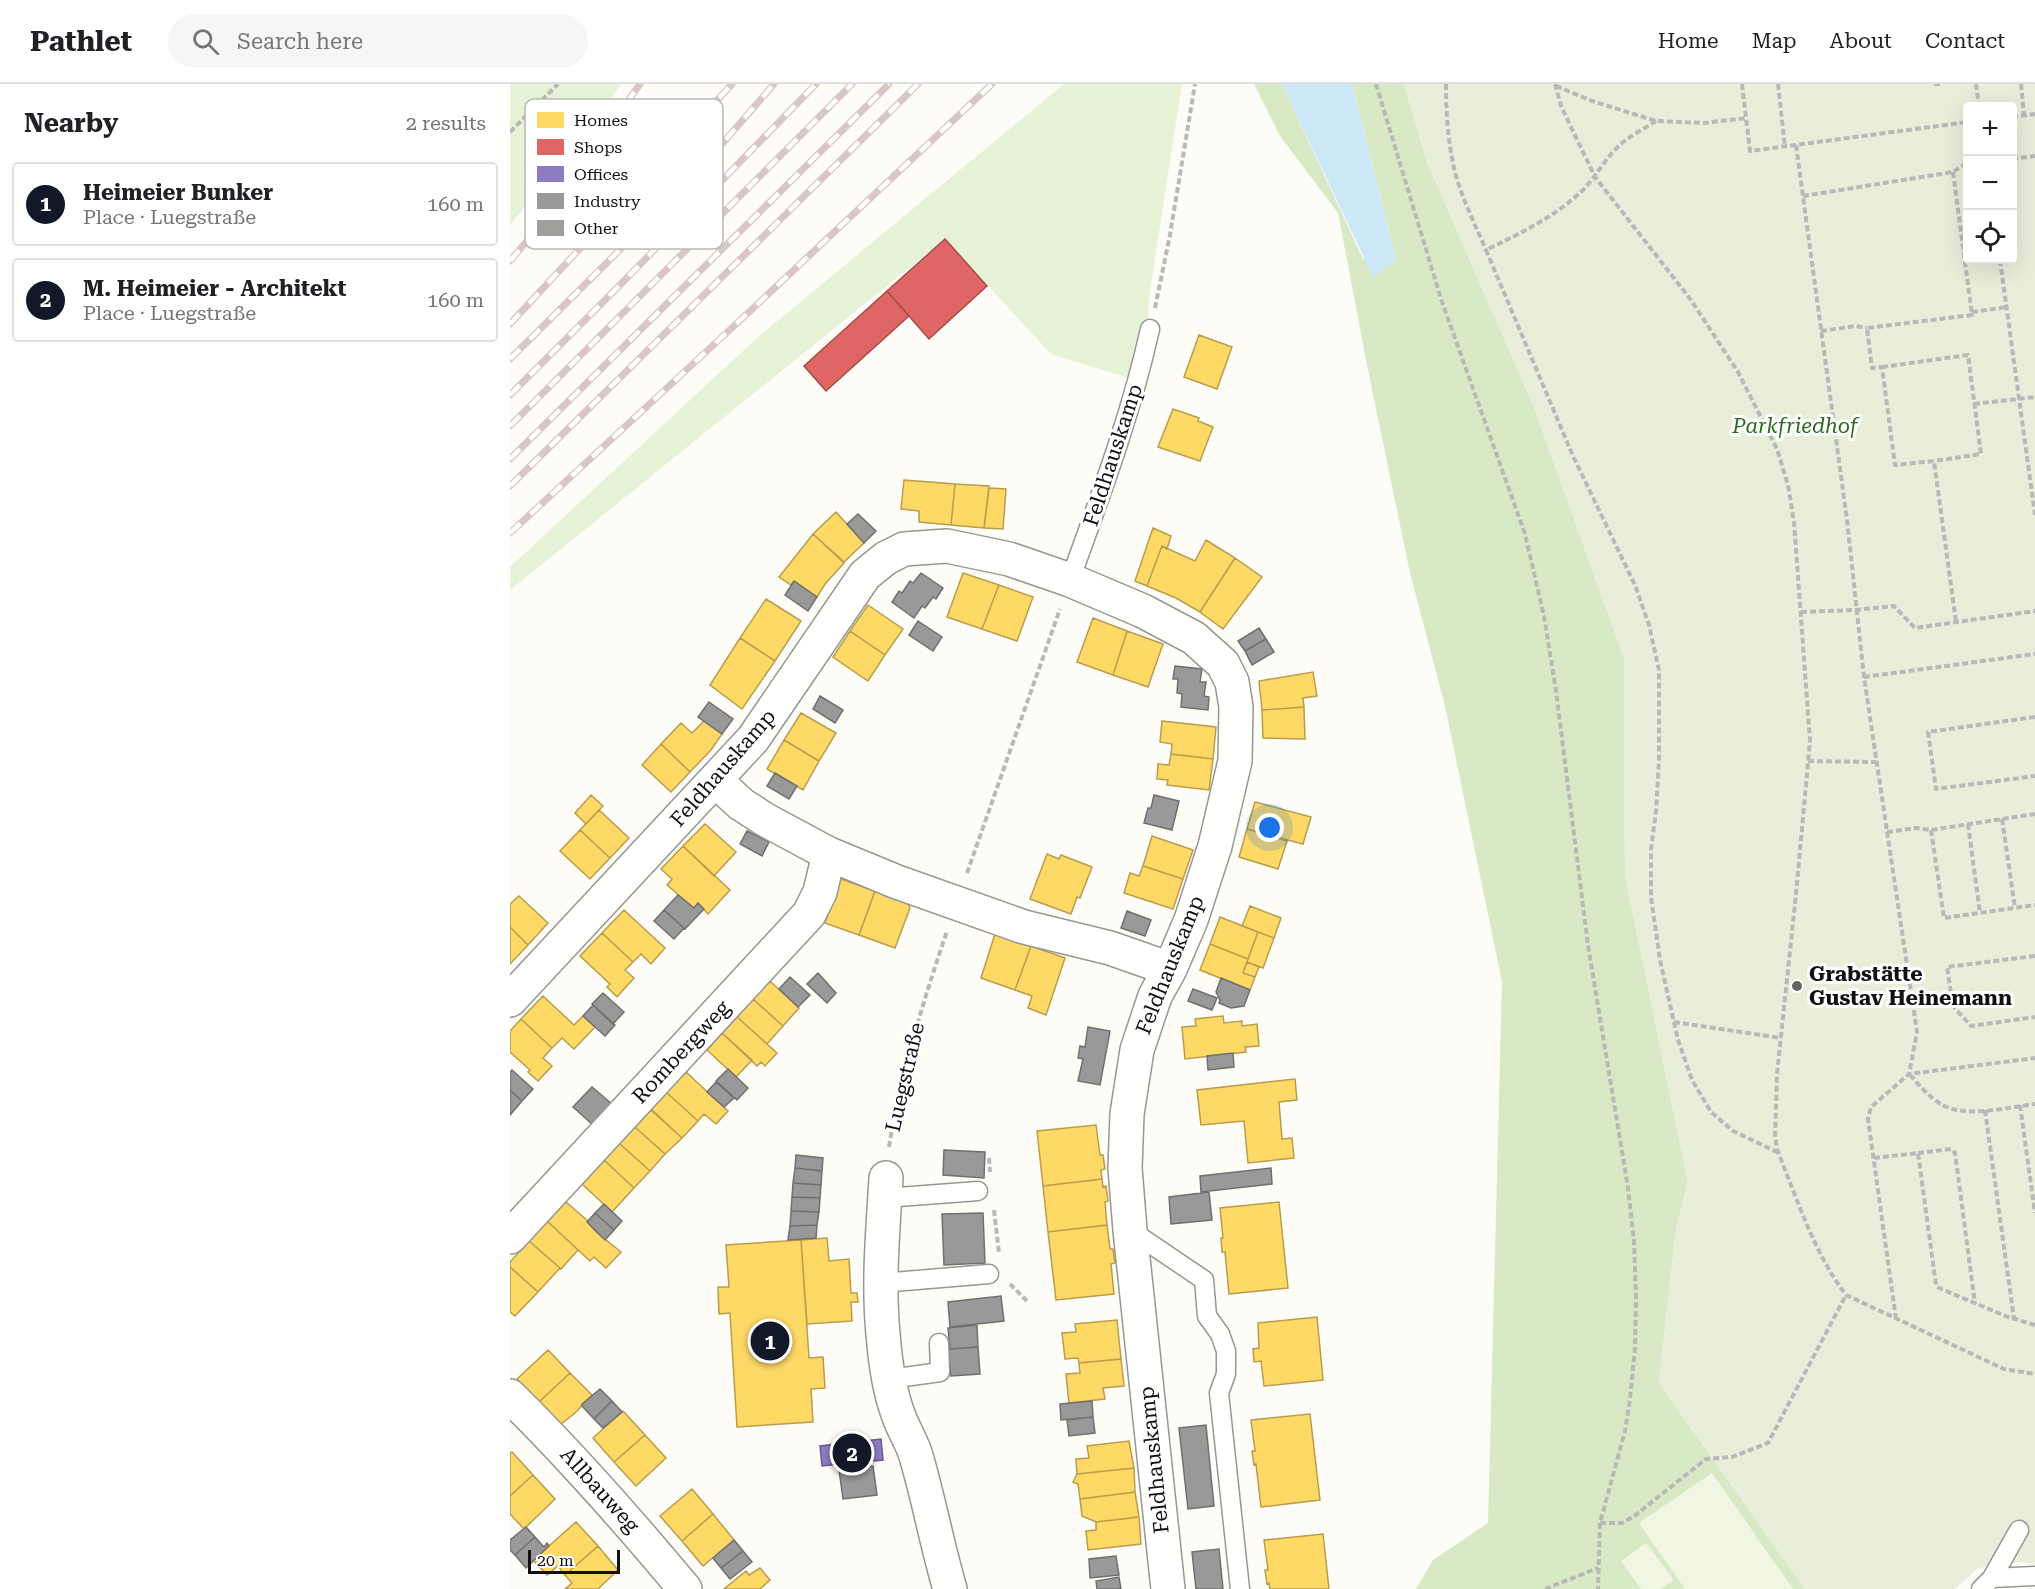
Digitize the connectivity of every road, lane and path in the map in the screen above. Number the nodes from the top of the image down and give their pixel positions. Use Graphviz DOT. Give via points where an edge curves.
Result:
graph roads {
  1 [pos="558,84"];
  2 [pos="1195,84"];
  3 [pos="1376,84"];
  4 [pos="1446,84"];
  5 [pos="1742,84"];
  6 [pos="1778,84"];
  7 [pos="1934,84"];
  8 [pos="1941,84"];
  9 [pos="1976,84"];
  10 [pos="2021,84"];
  11 [pos="1555,85"];
  12 [pos="543,99"];
  13 [pos="1979,102"];
  14 [pos="2035,114"];
  15 [pos="2024,115"];
  16 [pos="2017,116"];
  17 [pos="525,117"];
  18 [pos="1746,118"];
  19 [pos="1656,121"];
  20 [pos="1963,123"];
  21 [pos="510,132"];
  22 [pos="1796,145"];
  23 [pos="1785,147"];
  24 [pos="2035,156"];
  25 [pos="2017,158"];
  26 [pos="1963,166"];
  27 [pos="1953,172"];
  28 [pos="1595,177"];
  29 [pos="1803,196"];
  30 [pos="1486,250"];
  31 [pos="2001,264"];
  32 [pos="2007,307"];
  33 [pos="1972,312"];
  34 [pos="1868,328"];
  35 [pos="1150,329"];
  36 [pos="1821,331"];
  37 [pos="1882,367"];
  38 [pos="2035,397"];
  39 [pos="2019,399"];
  40 [pos="1974,404"];
  41 [pos="1934,460"];
  42 [pos="2035,515"];
  43 [pos="1070,580"];
  44 [pos="1855,610"];
  45 [pos="2035,611"];
  46 [pos="1802,612"];
  47 [pos="1956,622"];
  48 [pos="2035,654"];
  49 [pos="1864,677"];
  50 [pos="2035,717"];
  51 [pos="1808,761"];
  52 [pos="1876,762"];
  53 [pos="2035,776"];
  54 [pos="716,781"];
  55 [pos="2035,814"];
  56 [pos="2002,819"];
  57 [pos="1968,824"];
  58 [pos="1931,830"];
  59 [pos="1887,832"];
  60 [pos="829,854"];
  61 [pos="957,903"];
  62 [pos="2035,905"];
  63 [pos="2015,908"];
  64 [pos="1980,913"];
  65 [pos="2035,956"];
  66 [pos="1170,969"];
  67 [pos="510,1000"];
  68 [pos="2035,1017"];
  69 [pos="1674,1022"];
  70 [pos="1781,1038"];
  71 [pos="2035,1058"];
  72 [pos="1910,1074"];
  73 [pos="2035,1104"];
  74 [pos="2020,1106"];
  75 [pos="1985,1110"];
  76 [pos="1778,1152"];
  77 [pos="1918,1153"];
  78 [pos="989,1158"];
  79 [pos="1874,1158"];
  80 [pos="984,1185"];
  81 [pos="885,1188"];
  82 [pos="994,1208"];
  83 [pos="2035,1214"];
  84 [pos="1131,1230"];
  85 [pos="510,1237"];
  86 [pos="999,1255"];
  87 [pos="989,1274"];
  88 [pos="1007,1281"];
  89 [pos="881,1282"];
  90 [pos="1846,1295"];
  91 [pos="1027,1301"];
  92 [pos="1975,1304"];
  93 [pos="2014,1319"];
  94 [pos="1896,1320"];
  95 [pos="2035,1325"];
  96 [pos="939,1343"];
  97 [pos="2035,1374"];
  98 [pos="890,1379"];
  99 [pos="510,1396"];
  100 [pos="1600,1523"];
  101 [pos="2019,1530"];
  102 [pos="1598,1569"];
  103 [pos="2035,1576"];
  104 [pos="1986,1583"];
  105 [pos="685,1589"];
  106 [pos="950,1589"];
  107 [pos="1168,1589"];
  108 [pos="1240,1589"];
  109 [pos="1545,1589"];
  110 [pos="1598,1589"];
  1 -- 12 [label="path"];
  2 -- 35 [label="path"];
  3 -- 100 [label="path" via="1441,299 1526,534 1554,680 1587,934 1634,1241 1635,1327 1630,1399"];
  4 -- 30 [label="path" via="1456,174"];
  5 -- 18 [label="path"];
  6 -- 23 [label="path"];
  7 -- 8 [label="path"];
  9 -- 13 [label="path"];
  10 -- 15 [label="path"];
  11 -- 19 [label="path"];
  11 -- 28 [label="path"];
  14 -- 15 [label="path"];
  15 -- 16 [label="path"];
  17 -- 21 [label="path"];
  18 -- 19 [label="path" via="1704,123"];
  18 -- 23 [label="path" via="1750,151"];
  19 -- 28 [label="path" via="1614,151"];
  20 -- 22 [label="path"];
  22 -- 23 [label="path"];
  22 -- 29 [label="path"];
  24 -- 25 [label="path"];
  26 -- 27 [label="path"];
  27 -- 29 [label="path"];
  27 -- 33 [label="path"];
  28 -- 30 [label="path" via="1557,213"];
  28 -- 46 [label="path" via="1691,300 1763,419 1788,485"];
  29 -- 36 [label="path"];
  30 -- 69 [label="path" via="1573,456 1635,585 1649,625 1659,669 1659,760 1651,897 1656,942"];
  31 -- 32 [label="path"];
  32 -- 33 [label="path"];
  32 -- 39 [label="path"];
  33 -- 34 [label="path"];
  34 -- 36 [label="path"];
  34 -- 37 [label="path" via="1872,368"];
  35 -- 43 [label="lane, Feldhauskamp" via="1118,446"];
  36 -- 44 [label="path"];
  37 -- 40 [label="path" via="1968,355"];
  37 -- 41 [label="path" via="1895,465"];
  38 -- 39 [label="path"];
  39 -- 40 [label="path"];
  39 -- 42 [label="path"];
  40 -- 41 [label="path" via="1981,454"];
  41 -- 47 [label="path"];
  43 -- 54 [label="street, Feldhauskamp" via="1010,558 947,546 904,549 886,558 865,575 753,739"];
  43 -- 61 [label="path, Luegstraße"];
  43 -- 66 [label="street, Feldhauskamp" via="1194,638 1223,664 1232,682 1236,707 1235,761 1215,846"];
  44 -- 46 [label="path"];
  44 -- 47 [label="path" via="1894,606 1915,628"];
  44 -- 49 [label="path"];
  45 -- 47 [label="path"];
  46 -- 51 [label="path"];
  48 -- 49 [label="path"];
  49 -- 52 [label="path"];
  50 -- 53 [label="path" via="1928,732 1936,789"];
  51 -- 52 [label="path"];
  51 -- 70 [label="path"];
  52 -- 59 [label="path"];
  54 -- 60 [label="street" via="764,819"];
  54 -- 67 [label="street, Feldhauskamp"];
  55 -- 56 [label="path"];
  56 -- 57 [label="path"];
  56 -- 63 [label="path"];
  57 -- 58 [label="path"];
  57 -- 64 [label="path"];
  58 -- 59 [label="path"];
  58 -- 64 [label="path" via="1944,918"];
  59 -- 72 [label="path" via="1917,1032"];
  60 -- 61 [label="street"];
  60 -- 85 [label="street, Rombergweg" via="820,891 809,914"];
  61 -- 66 [label="street" via="1024,927 1110,948"];
  61 -- 81 [label="path, Luegstraße" via="908,1055 897,1101"];
  62 -- 63 [label="path"];
  63 -- 64 [label="path"];
  65 -- 68 [label="path" via="1947,967 1953,1006 1971,1026"];
  66 -- 84 [label="street, Feldhauskamp" via="1155,996 1137,1050 1127,1113 1125,1168"];
  69 -- 70 [label="path"];
  69 -- 76 [label="path" via="1692,1080 1711,1112 1733,1131"];
  70 -- 76 [label="path" via="1775,1138"];
  71 -- 72 [label="path"];
  72 -- 75 [label="path" via="1942,1106"];
  72 -- 79 [label="path" via="1871,1107 1868,1119"];
  73 -- 74 [label="path"];
  74 -- 75 [label="path"];
  74 -- 83 [label="path"];
  75 -- 93 [label="path"];
  76 -- 90 [label="path" via="1820,1256"];
  77 -- 79 [label="path"];
  77 -- 92 [label="path" via="1936,1285"];
  77 -- 92 [label="path" via="1951,1149 1955,1153"];
  78 -- 80 [label="path"];
  79 -- 94 [label="path"];
  80 -- 81 [label="lane"];
  81 -- 89 [label="street"];
  82 -- 86 [label="path"];
  84 -- 107 [label="street, Feldhauskamp"];
  84 -- 108 [label="lane" via="1204,1280 1207,1316 1226,1351 1226,1374 1219,1393"];
  87 -- 89 [label="lane"];
  88 -- 91 [label="path"];
  89 -- 98 [label="street"];
  90 -- 94 [label="path"];
  90 -- 100 [label="path" via="1768,1443 1732,1457 1706,1459 1633,1517 1622,1523"];
  92 -- 93 [label="path"];
  93 -- 95 [label="path"];
  94 -- 97 [label="path" via="2004,1370"];
  96 -- 98 [label="lane" via="940,1372"];
  98 -- 106 [label="street" via="897,1413 915,1454"];
  99 -- 105 [label="street, Allbauweg" via="614,1505"];
  100 -- 102 [label="path"];
  101 -- 104 [label="lane"];
  102 -- 109 [label="path"];
  102 -- 110 [label="path"];
  103 -- 104 [label="lane"];
}
